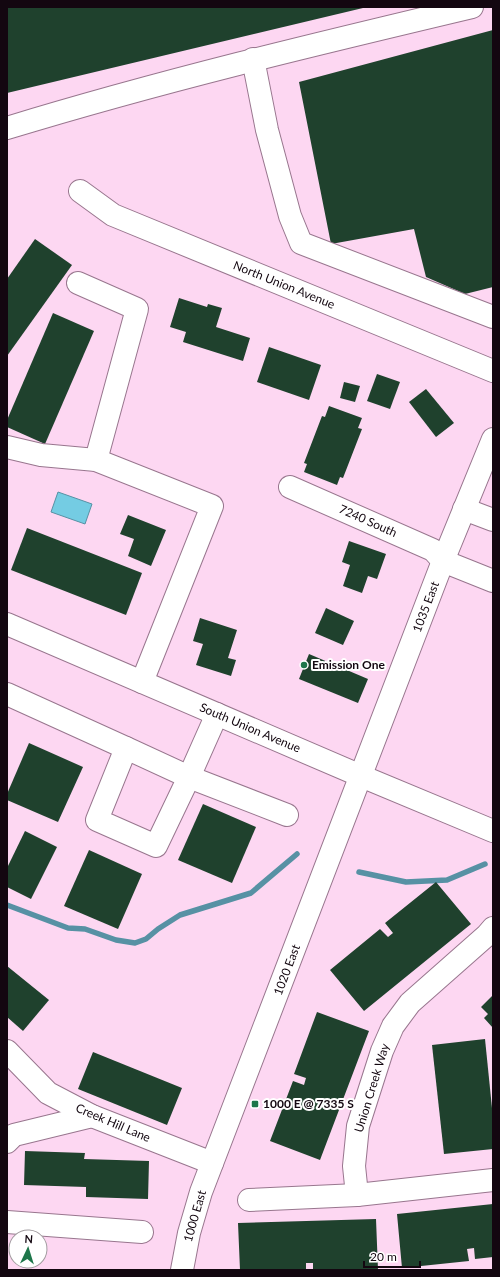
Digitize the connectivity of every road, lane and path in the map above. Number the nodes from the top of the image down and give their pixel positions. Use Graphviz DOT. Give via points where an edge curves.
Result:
graph roads {
  1 [pos="472,7"];
  2 [pos="253,59"];
  3 [pos="7,128"];
  4 [pos="80,191"];
  5 [pos="78,283"];
  6 [pos="493,317"];
  7 [pos="493,371"];
  8 [pos="493,438"];
  9 [pos="7,447"];
  10 [pos="96,460"];
  11 [pos="290,487"];
  12 [pos="464,509"];
  13 [pos="493,520"];
  14 [pos="443,561"];
  15 [pos="493,581"];
  16 [pos="7,624"];
  17 [pos="142,682"];
  18 [pos="7,694"];
  19 [pos="217,714"];
  20 [pos="126,748"];
  21 [pos="361,776"];
  22 [pos="189,777"];
  23 [pos="287,815"];
  24 [pos="493,831"];
  25 [pos="493,928"];
  26 [pos="7,1051"];
  27 [pos="92,1116"];
  28 [pos="7,1142"];
  29 [pos="212,1163"];
  30 [pos="493,1180"];
  31 [pos="357,1195"];
  32 [pos="249,1200"];
  33 [pos="7,1222"];
  34 [pos="142,1232"];
  35 [pos="182,1270"];
  1 -- 2 [label="street"];
  2 -- 3 [label="street" via="81,105"];
  2 -- 6 [label="street" via="267,130 290,216 301,244"];
  4 -- 7 [label="street, North Union Avenue" via="113,215"];
  5 -- 10 [label="street" via="137,309"];
  8 -- 12 [label="street, 1035 East"];
  9 -- 10 [label="street" via="41,455"];
  10 -- 17 [label="street" via="212,506"];
  11 -- 14 [label="street, 7240 South" via="433,550"];
  12 -- 13 [label="street"];
  12 -- 14 [label="street, 1035 East"];
  14 -- 15 [label="street"];
  14 -- 21 [label="street, 1035 East"];
  16 -- 17 [label="street, South Union Avenue"];
  17 -- 19 [label="street, South Union Avenue"];
  18 -- 20 [label="street"];
  19 -- 21 [label="street, South Union Avenue"];
  19 -- 22 [label="street"];
  20 -- 22 [label="street"];
  20 -- 22 [label="street" via="97,820 156,846"];
  21 -- 24 [label="street, South Union Avenue"];
  21 -- 29 [label="street, 1020 East"];
  22 -- 23 [label="street"];
  25 -- 31 [label="street, Union Creek Way" via="410,1003 393,1026 382,1051 358,1126 354,1166"];
  26 -- 27 [label="street, Creek Hill Lane" via="48,1092"];
  27 -- 28 [label="street" via="14,1135"];
  27 -- 29 [label="street, Creek Hill Lane"];
  29 -- 35 [label="street, 1000 East" via="189,1233"];
  30 -- 31 [label="street"];
  31 -- 32 [label="street"];
  33 -- 34 [label="street"];
}
